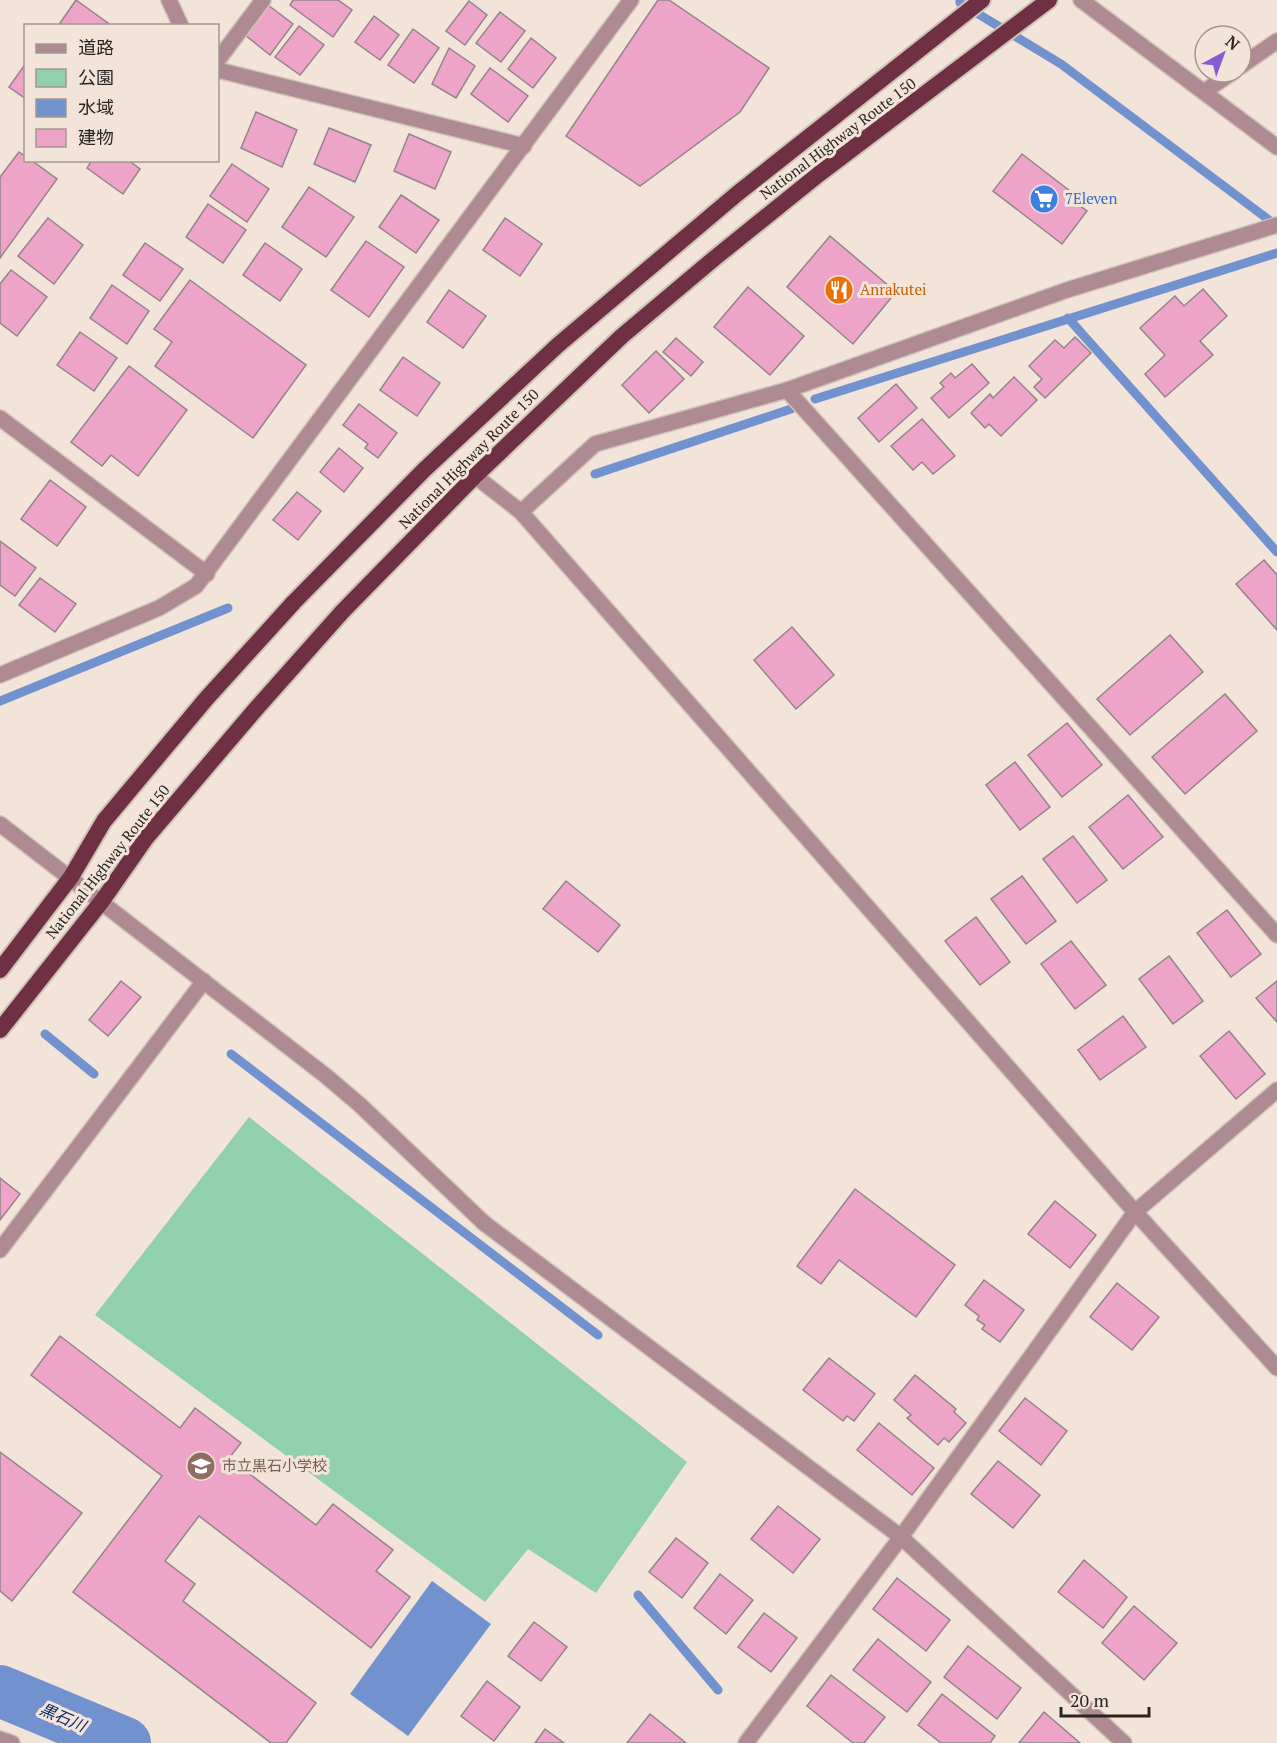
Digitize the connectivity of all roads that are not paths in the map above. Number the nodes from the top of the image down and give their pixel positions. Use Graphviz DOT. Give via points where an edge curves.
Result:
graph roads {
  1 [pos="169,0"];
  2 [pos="262,0"];
  3 [pos="632,0"];
  4 [pos="982,0"];
  5 [pos="1049,0"];
  6 [pos="1081,0"];
  7 [pos="180,24"];
  8 [pos="1277,41"];
  9 [pos="1253,58"];
  10 [pos="219,59"];
  11 [pos="219,70"];
  12 [pos="1215,84"];
  13 [pos="1205,91"];
  14 [pos="524,146"];
  15 [pos="1277,147"];
  16 [pos="1277,225"];
  17 [pos="787,390"];
  18 [pos="0,418"];
  19 [pos="475,476"];
  20 [pos="521,512"];
  21 [pos="207,574"];
  22 [pos="0,675"];
  23 [pos="0,824"];
  24 [pos="71,877"];
  25 [pos="102,901"];
  26 [pos="1277,935"];
  27 [pos="0,970"];
  28 [pos="204,981"];
  29 [pos="0,1030"];
  30 [pos="1277,1090"];
  31 [pos="1135,1212"];
  32 [pos="0,1250"];
  33 [pos="1277,1368"];
  34 [pos="901,1537"];
  35 [pos="0,1739"];
  36 [pos="12,1743"];
  37 [pos="746,1743"];
  38 [pos="1124,1743"];
  1 -- 7 [label="street"];
  2 -- 10 [label="street"];
  3 -- 14 [label="street"];
  4 -- 24 [label="highway, National Highway Route 150" via="738,193 558,345 424,470 302,593 206,699 104,821"];
  5 -- 19 [label="highway, National Highway Route 150" via="716,257 622,336"];
  6 -- 13 [label="street"];
  8 -- 9 [label="street"];
  11 -- 14 [label="street"];
  12 -- 13 [label="street"];
  13 -- 15 [label="street"];
  14 -- 21 [label="street"];
  16 -- 17 [label="street" via="1067,290"];
  17 -- 20 [label="street" via="594,444"];
  17 -- 26 [label="street"];
  18 -- 21 [label="street"];
  19 -- 20 [label="street"];
  19 -- 25 [label="highway, National Highway Route 150" via="342,612 255,710 146,838"];
  20 -- 31 [label="street"];
  21 -- 22 [label="street" via="196,586 159,608"];
  23 -- 24 [label="street"];
  24 -- 25 [label="street"];
  24 -- 27 [label="highway, National Highway Route 150"];
  25 -- 28 [label="street"];
  25 -- 29 [label="highway, National Highway Route 150"];
  28 -- 32 [label="street"];
  28 -- 34 [label="street" via="360,1105 484,1223"];
  30 -- 31 [label="street"];
  31 -- 33 [label="street"];
  31 -- 34 [label="street"];
  34 -- 37 [label="street"];
  34 -- 38 [label="street"];
  35 -- 36 [label="street"];
}
